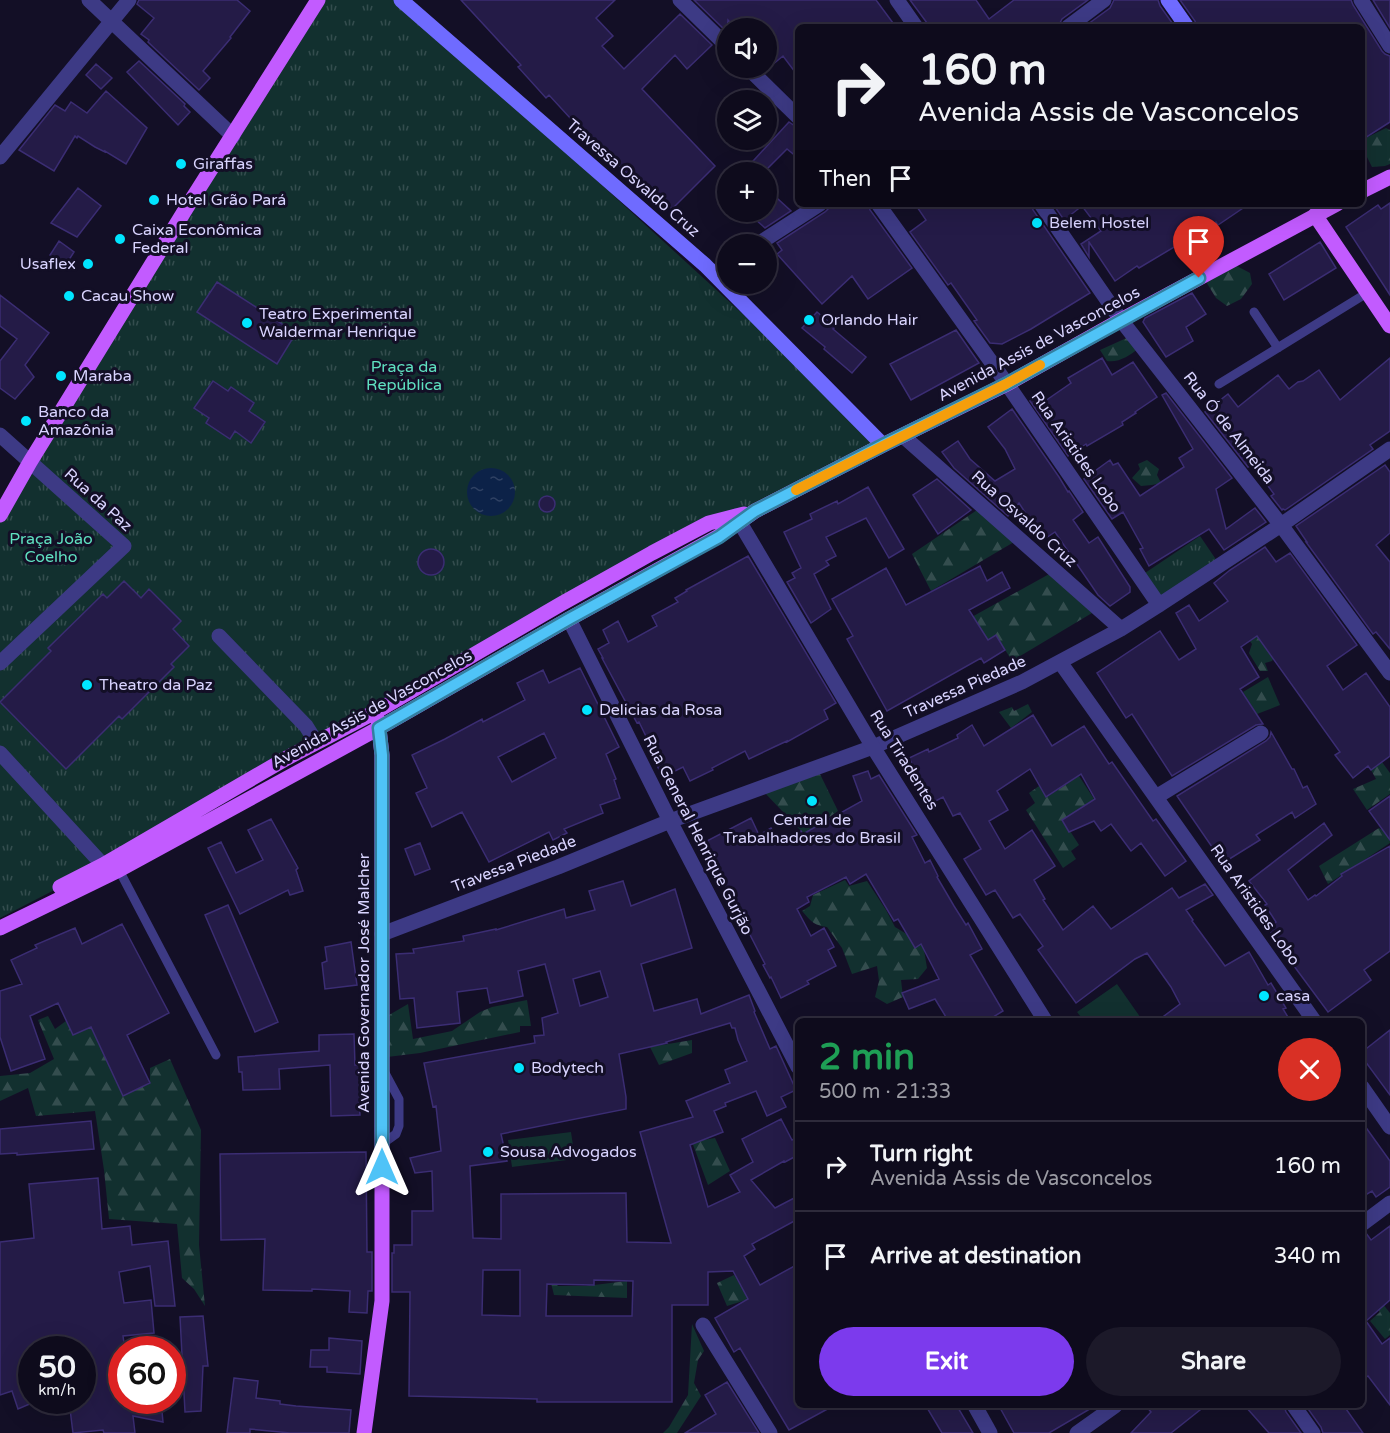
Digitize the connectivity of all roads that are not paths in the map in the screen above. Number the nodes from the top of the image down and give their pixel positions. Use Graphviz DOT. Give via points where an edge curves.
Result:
graph roads {
  1 [pos="89,0"];
  2 [pos="129,0"];
  3 [pos="318,0"];
  4 [pos="401,0"];
  5 [pos="680,0"];
  6 [pos="897,0"];
  7 [pos="1104,0"];
  8 [pos="1168,0"];
  9 [pos="1361,0"];
  10 [pos="111,21"];
  11 [pos="914,24"];
  12 [pos="1072,24"];
  13 [pos="1185,24"];
  14 [pos="717,36"];
  15 [pos="1390,46"];
  16 [pos="758,78"];
  17 [pos="795,114"];
  18 [pos="233,136"];
  19 [pos="0,157"];
  20 [pos="1390,177"];
  21 [pos="1365,190"];
  22 [pos="815,207"];
  23 [pos="880,207"];
  24 [pos="1043,207"];
  25 [pos="1312,209"];
  26 [pos="774,234"];
  27 [pos="717,271"];
  28 [pos="714,273"];
  29 [pos="1367,293"];
  30 [pos="1254,312"];
  31 [pos="1122,320"];
  32 [pos="1390,326"];
  33 [pos="1278,348"];
  34 [pos="1006,384"];
  35 [pos="1218,384"];
  36 [pos="0,435"];
  37 [pos="903,436"];
  38 [pos="883,445"];
  39 [pos="1390,449"];
  40 [pos="30,462"];
  41 [pos="0,515"];
  42 [pos="737,518"];
  43 [pos="1281,525"];
  44 [pos="1159,605"];
  45 [pos="569,619"];
  46 [pos="1121,629"];
  47 [pos="219,636"];
  48 [pos="1060,662"];
  49 [pos="0,663"];
  50 [pos="1390,673"];
  51 [pos="377,711"];
  52 [pos="379,728"];
  53 [pos="1261,733"];
  54 [pos="316,742"];
  55 [pos="873,747"];
  56 [pos="0,753"];
  57 [pos="1156,797"];
  58 [pos="670,821"];
  59 [pos="103,866"];
  60 [pos="119,870"];
  61 [pos="0,918"];
  62 [pos="0,928"];
  63 [pos="382,934"];
  64 [pos="1043,1018"];
  65 [pos="1312,1018"];
  66 [pos="216,1055"];
  67 [pos="795,1060"];
  68 [pos="1365,1091"];
  69 [pos="1390,1127"];
  70 [pos="1390,1203"];
  71 [pos="1365,1222"];
  72 [pos="703,1325"];
  73 [pos="976,1408"];
  74 [pos="1111,1408"];
  75 [pos="1295,1408"];
  76 [pos="364,1433"];
  77 [pos="770,1433"];
  78 [pos="990,1433"];
  79 [pos="1077,1433"];
  80 [pos="1313,1433"];
  1 -- 10 [label="street"];
  2 -- 10 [label="street"];
  3 -- 18 [label="main road"];
  4 -- 28 [label="main road, Travessa Osvaldo Cruz"];
  5 -- 14 [label="street"];
  6 -- 11 [label="street"];
  7 -- 12 [label="street"];
  8 -- 13 [label="main road"];
  9 -- 15 [label="street"];
  10 -- 18 [label="street"];
  10 -- 19 [label="street"];
  16 -- 17 [label="street"];
  18 -- 40 [label="main road"];
  20 -- 21 [label="main road"];
  22 -- 26 [label="street"];
  23 -- 34 [label="street, Rua Aristides Lobo"];
  24 -- 31 [label="street, Rua Ó de Almeida"];
  25 -- 29 [label="main road"];
  25 -- 31 [label="main road, Avenida Assis de Vasconcelos"];
  27 -- 28 [label="street"];
  28 -- 38 [label="main road, Travessa Osvaldo Cruz"];
  29 -- 32 [label="main road"];
  29 -- 33 [label="lane"];
  30 -- 33 [label="lane"];
  31 -- 34 [label="main road, Avenida Assis de Vasconcelos"];
  31 -- 43 [label="street, Rua Ó de Almeida"];
  33 -- 35 [label="lane"];
  34 -- 37 [label="main road, Avenida Assis de Vasconcelos"];
  34 -- 44 [label="street, Rua Aristides Lobo"];
  36 -- 40 [label="street"];
  37 -- 38 [label="main road, Avenida Assis de Vasconcelos"];
  37 -- 46 [label="street, Rua Osvaldo Cruz"];
  38 -- 42 [label="main road, Avenida Assis de Vasconcelos"];
  39 -- 43 [label="street, Travessa Piedade"];
  40 -- 41 [label="main road"];
  40 -- 49 [label="street, Rua da Paz" via="124,546"];
  42 -- 45 [label="main road, Avenida Assis de Vasconcelos" via="719,537"];
  42 -- 51 [label="main road, Avenida Assis de Vasconcelos" via="709,523 652,553"];
  42 -- 55 [label="street, Rua Tiradentes"];
  43 -- 44 [label="street, Travessa Piedade"];
  43 -- 50 [label="street, Rua Ó de Almeida"];
  44 -- 46 [label="street, Travessa Piedade"];
  45 -- 52 [label="main road, Avenida Assis de Vasconcelos"];
  45 -- 58 [label="street, Rua General Henrique Gurjão"];
  46 -- 48 [label="street, Travessa Piedade"];
  47 -- 54 [label="street" via="306,726"];
  48 -- 55 [label="street, Travessa Piedade"];
  48 -- 57 [label="street, Rua Aristides Lobo"];
  51 -- 52 [label="main road, Avenida Governador José Malcher"];
  51 -- 54 [label="main road, Avenida Assis de Vasconcelos"];
  52 -- 60 [label="main road, Avenida Assis de Vasconcelos"];
  52 -- 63 [label="main road, Avenida Governador José Malcher"];
  53 -- 57 [label="street"];
  54 -- 59 [label="main road, Avenida Assis de Vasconcelos"];
  55 -- 58 [label="street, Travessa Piedade"];
  55 -- 64 [label="street, Rua Tiradentes"];
  56 -- 59 [label="street"];
  57 -- 65 [label="street, Rua Aristides Lobo"];
  58 -- 63 [label="street, Travessa Piedade"];
  58 -- 67 [label="street, Rua General Henrique Gurjão"];
  59 -- 61 [label="main road, Avenida Assis de Vasconcelos"];
  60 -- 62 [label="main road, Avenida Assis de Vasconcelos"];
  60 -- 66 [label="lane"];
  63 -- 76 [label="main road, Avenida Governador José Malcher" via="382,1301"];
  68 -- 69 [label="street"];
  70 -- 71 [label="street"];
  72 -- 77 [label="street"];
  73 -- 78 [label="street"];
  74 -- 79 [label="street"];
  75 -- 80 [label="street"];
}
